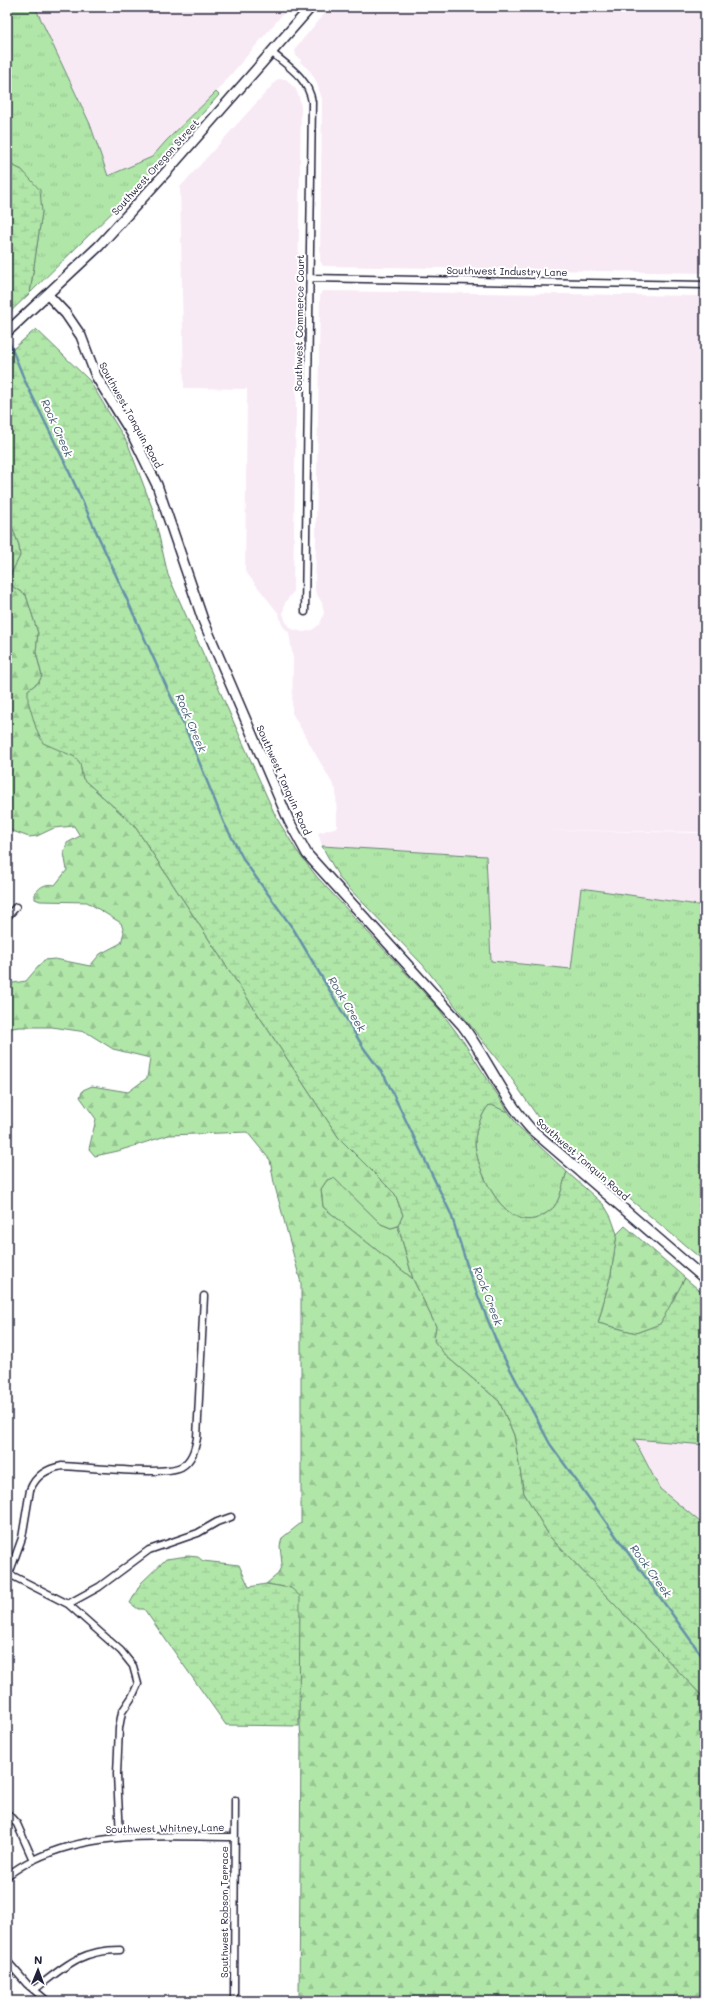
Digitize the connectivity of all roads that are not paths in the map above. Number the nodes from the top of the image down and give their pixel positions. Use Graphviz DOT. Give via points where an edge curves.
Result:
graph roads {
  1 [pos="310,7"];
  2 [pos="271,52"];
  3 [pos="310,278"];
  4 [pos="705,285"];
  5 [pos="48,295"];
  6 [pos="7,332"];
  7 [pos="305,612"];
  8 [pos="16,907"];
  9 [pos="7,916"];
  10 [pos="705,1279"];
  11 [pos="204,1296"];
  12 [pos="231,1517"];
  13 [pos="8,1573"];
  14 [pos="68,1604"];
  15 [pos="235,1800"];
  16 [pos="7,1813"];
  17 [pos="120,1837"];
  18 [pos="234,1837"];
  19 [pos="33,1860"];
  20 [pos="7,1876"];
  21 [pos="120,1950"];
  22 [pos="7,1961"];
  23 [pos="34,1990"];
  24 [pos="47,2001"];
  25 [pos="234,2001"];
  1 -- 2 [label="main road, Southwest Oregon Street"];
  2 -- 3 [label="street, Southwest Commerce Court" via="304,80 310,91"];
  2 -- 5 [label="main road, Southwest Oregon Street" via="151,190 99,246"];
  3 -- 4 [label="street, Southwest Industry Lane"];
  3 -- 7 [label="street, Southwest Commerce Court"];
  5 -- 6 [label="main road, Southwest Oregon Street"];
  5 -- 10 [label="main road, Southwest Tonquin Road" via="66,314 81,336 96,376 132,434 157,485 203,620 286,815 307,854 457,1019 480,1050 514,1108 531,1129"];
  8 -- 9 [label="street"];
  11 -- 13 [label="street" via="197,1438 193,1454 182,1466 164,1471 62,1466 42,1472 30,1490 22,1538"];
  12 -- 14 [label="street" via="198,1533 149,1550 99,1587"];
  13 -- 14 [label="street"];
  14 -- 17 [label="street" via="128,1658 137,1678 136,1690 122,1712 119,1728 117,1774"];
  15 -- 18 [label="street, Southwest Robson Terrace"];
  16 -- 19 [label="street" via="17,1824"];
  17 -- 18 [label="street, Southwest Whitney Lane"];
  17 -- 19 [label="street, Southwest Whitney Lane" via="76,1844"];
  18 -- 25 [label="street, Southwest Robson Terrace"];
  19 -- 20 [label="street, Southwest Whitney Lane"];
  21 -- 23 [label="street" via="92,1952 77,1959"];
  22 -- 23 [label="street"];
  23 -- 24 [label="street"];
}
